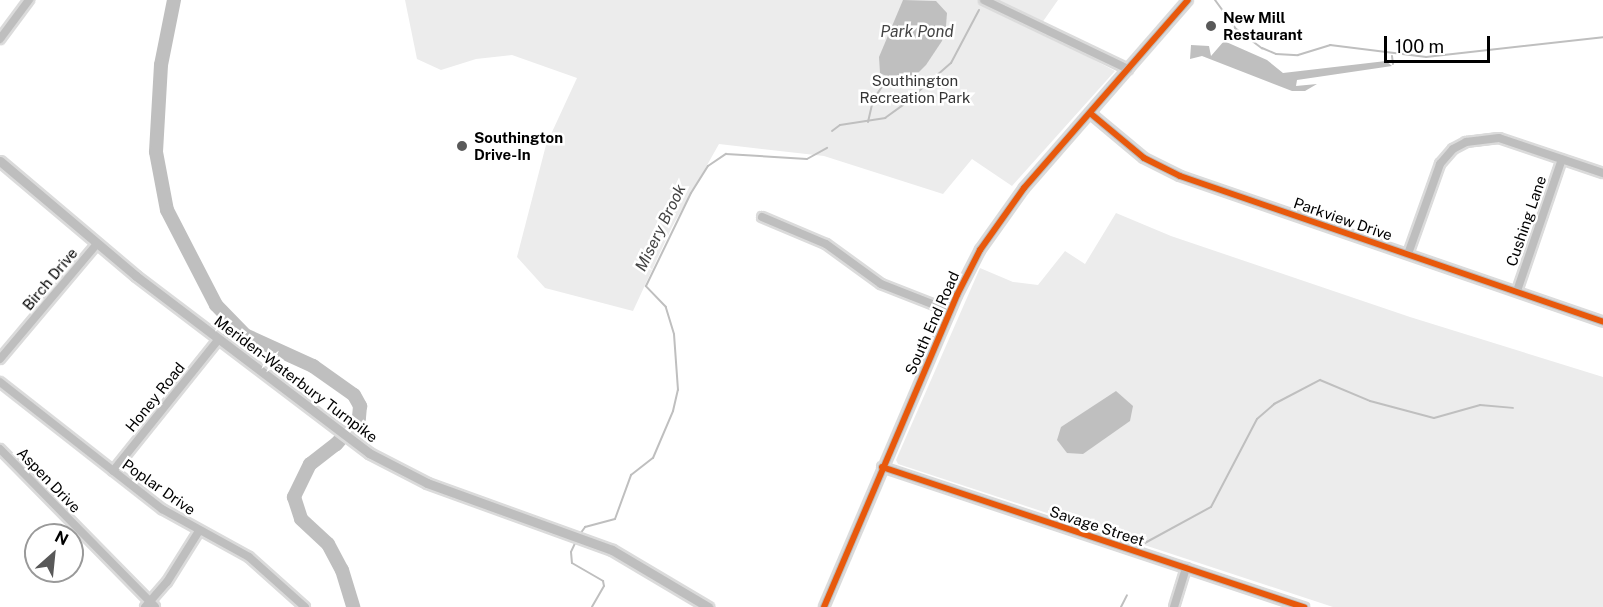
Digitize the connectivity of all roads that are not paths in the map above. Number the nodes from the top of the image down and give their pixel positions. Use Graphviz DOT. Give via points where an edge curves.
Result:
graph roads {
  1 [pos="29,0"];
  2 [pos="984,0"];
  3 [pos="1188,0"];
  4 [pos="0,39"];
  5 [pos="1128,69"];
  6 [pos="1090,113"];
  7 [pos="1562,159"];
  8 [pos="0,161"];
  9 [pos="1603,173"];
  10 [pos="762,217"];
  11 [pos="97,244"];
  12 [pos="1408,254"];
  13 [pos="1517,291"];
  14 [pos="950,311"];
  15 [pos="1603,322"];
  16 [pos="218,340"];
  17 [pos="0,359"];
  18 [pos="0,382"];
  19 [pos="0,449"];
  20 [pos="882,468"];
  21 [pos="113,471"];
  22 [pos="199,531"];
  23 [pos="1186,568"];
  24 [pos="150,605"];
  25 [pos="305,607"];
  26 [pos="708,607"];
  27 [pos="824,607"];
  28 [pos="1174,607"];
  29 [pos="1304,607"];
  1 -- 4 [label="street"];
  2 -- 5 [label="street"];
  3 -- 5 [label="street, South End Road"];
  5 -- 6 [label="street, South End Road"];
  6 -- 12 [label="street, Parkview Drive" via="1162,169"];
  6 -- 14 [label="street, South End Road" via="994,227"];
  7 -- 9 [label="street"];
  7 -- 12 [label="street" via="1499,138 1483,137 1460,144 1440,164"];
  7 -- 13 [label="street, Cushing Lane"];
  8 -- 11 [label="main road, Meriden-Waterbury Turnpike"];
  10 -- 14 [label="street" via="826,243 881,284"];
  11 -- 16 [label="main road, Meriden-Waterbury Turnpike"];
  11 -- 17 [label="street, Birch Drive"];
  12 -- 13 [label="street, Parkview Drive"];
  13 -- 15 [label="street, Parkview Drive"];
  14 -- 20 [label="street, South End Road"];
  16 -- 21 [label="street, Honey Road"];
  16 -- 26 [label="main road, Meriden-Waterbury Turnpike" via="350,441 427,483 584,538 646,568"];
  18 -- 21 [label="street, Poplar Drive"];
  19 -- 24 [label="street, Aspen Drive"];
  20 -- 23 [label="street, Savage Street"];
  20 -- 27 [label="street, South End Road"];
  21 -- 22 [label="street, Poplar Drive" via="162,509"];
  22 -- 24 [label="street"];
  22 -- 25 [label="street, Poplar Drive" via="249,557"];
  23 -- 28 [label="street"];
  23 -- 29 [label="street, Savage Street"];
}
